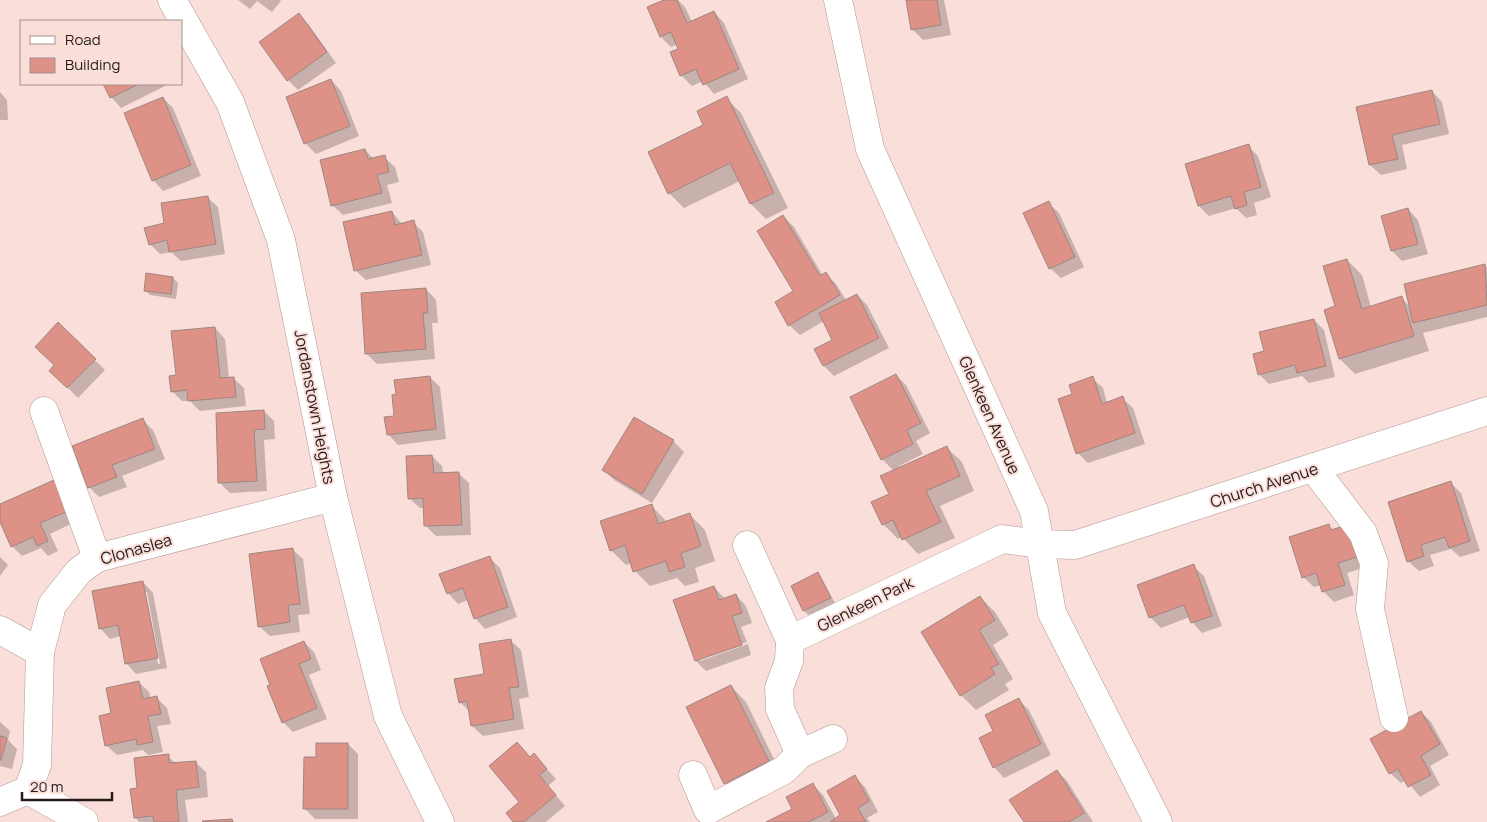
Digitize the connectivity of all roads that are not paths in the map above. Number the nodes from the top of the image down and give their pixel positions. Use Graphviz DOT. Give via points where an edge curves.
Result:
graph roads {
  1 [pos="172,0"];
  2 [pos="838,0"];
  3 [pos="44,411"];
  4 [pos="1487,411"];
  5 [pos="1314,468"];
  6 [pos="333,497"];
  7 [pos="1039,544"];
  8 [pos="747,545"];
  9 [pos="97,558"];
  10 [pos="0,630"];
  11 [pos="790,640"];
  12 [pos="40,652"];
  13 [pos="1394,718"];
  14 [pos="833,739"];
  15 [pos="800,754"];
  16 [pos="693,775"];
  17 [pos="28,790"];
  18 [pos="0,802"];
  19 [pos="84,822"];
  20 [pos="440,822"];
  21 [pos="1158,822"];
  1 -- 6 [label="street, Jordanstown Heights" via="230,102 281,240"];
  2 -- 7 [label="street, Glenkeen Avenue" via="870,149 1034,511"];
  3 -- 9 [label="street"];
  4 -- 5 [label="street, Church Avenue"];
  5 -- 7 [label="street, Church Avenue" via="1075,545"];
  5 -- 13 [label="street" via="1364,534 1374,563 1370,609"];
  6 -- 9 [label="street, Clonaslea"];
  6 -- 20 [label="street, Jordanstown Heights" via="388,716"];
  7 -- 11 [label="street, Glenkeen Park" via="1002,539"];
  7 -- 21 [label="street, Glenkeen Avenue" via="1052,613"];
  8 -- 11 [label="street"];
  9 -- 12 [label="street, Clonaslea" via="79,571 52,605"];
  10 -- 12 [label="street"];
  11 -- 15 [label="street" via="789,661 779,688 780,709"];
  12 -- 17 [label="street, Clonaslea" via="37,765"];
  14 -- 15 [label="street"];
  15 -- 16 [label="street" via="784,770 708,810"];
  17 -- 18 [label="street"];
  17 -- 19 [label="street"];
}
